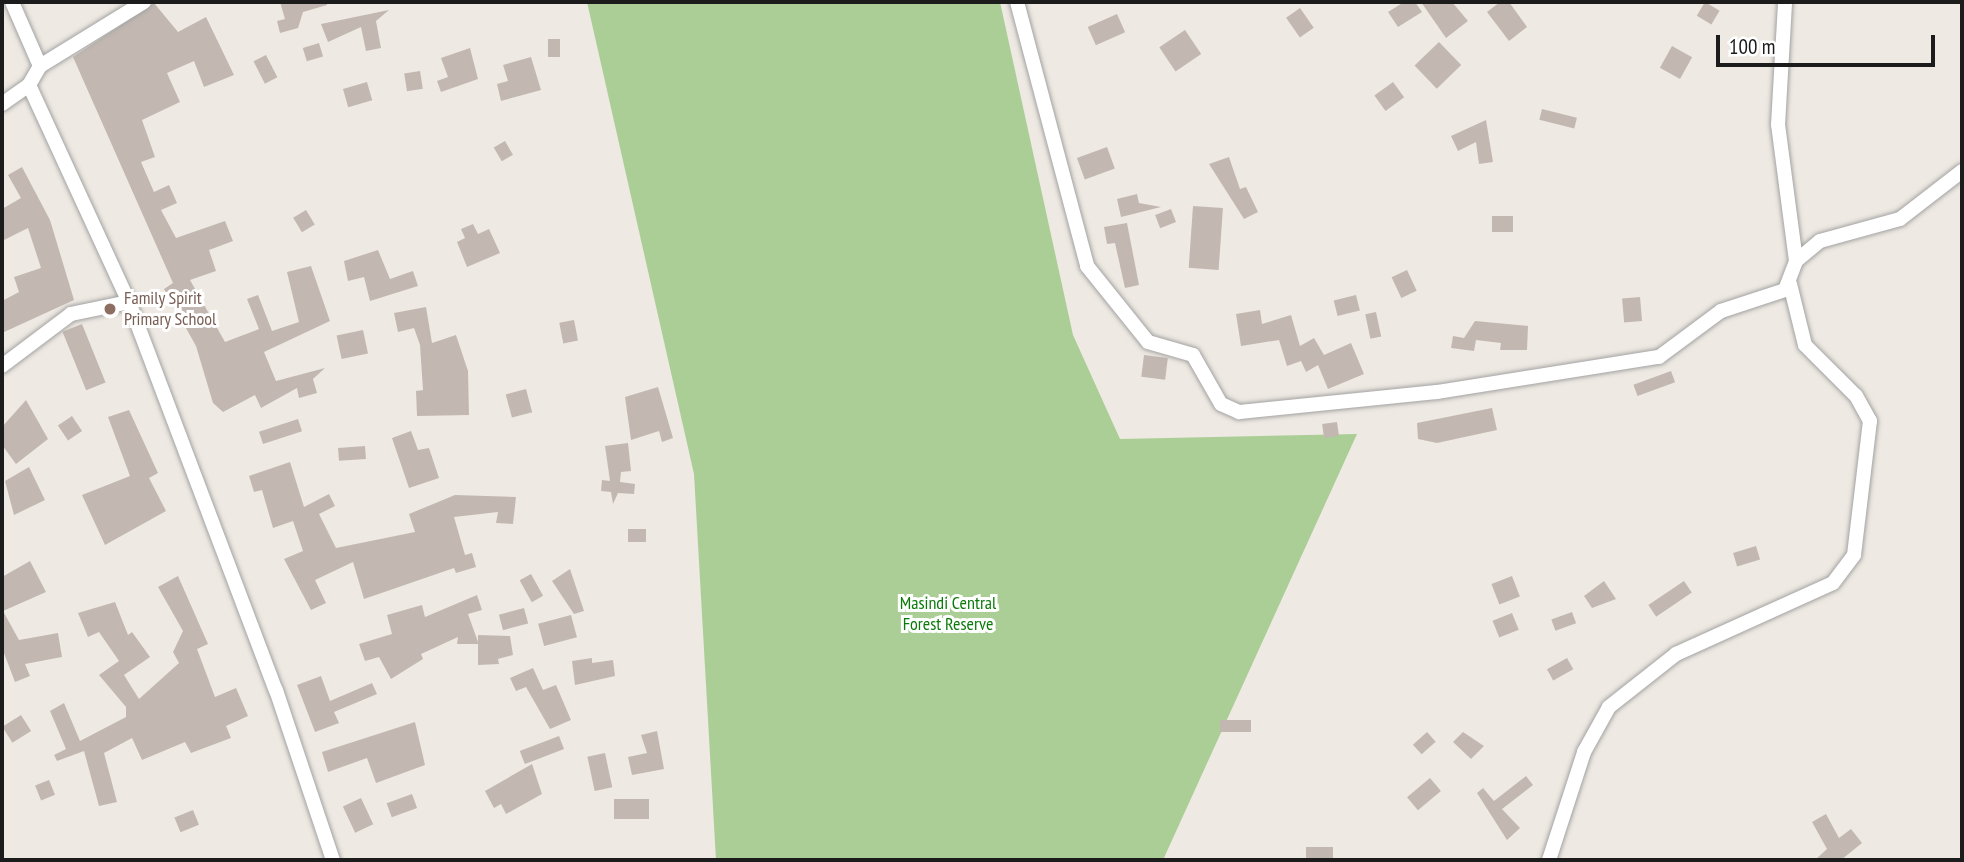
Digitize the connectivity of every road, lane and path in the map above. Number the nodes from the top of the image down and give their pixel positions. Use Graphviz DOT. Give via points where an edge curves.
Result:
graph roads {
  1 [pos="12,2"];
  2 [pos="144,2"];
  3 [pos="1017,2"];
  4 [pos="1786,2"];
  5 [pos="40,66"];
  6 [pos="29,85"];
  7 [pos="2,104"];
  8 [pos="1962,171"];
  9 [pos="1796,261"];
  10 [pos="1790,285"];
  11 [pos="129,302"];
  12 [pos="2,366"];
  13 [pos="333,860"];
  14 [pos="1549,860"];
  1 -- 5 [label="street"];
  2 -- 5 [label="street"];
  3 -- 10 [label="street" via="1087,266 1148,342 1193,355 1222,404 1239,412 1437,392 1659,357 1721,311"];
  4 -- 9 [label="street" via="1777,125"];
  5 -- 6 [label="street"];
  6 -- 7 [label="street"];
  6 -- 11 [label="street"];
  8 -- 9 [label="street" via="1900,219 1820,241"];
  9 -- 10 [label="street"];
  10 -- 14 [label="street" via="1805,345 1856,396 1870,421 1854,555 1833,583 1699,641 1609,707 1584,752"];
  11 -- 12 [label="street" via="71,314"];
  11 -- 13 [label="street" via="276,690"];
}
